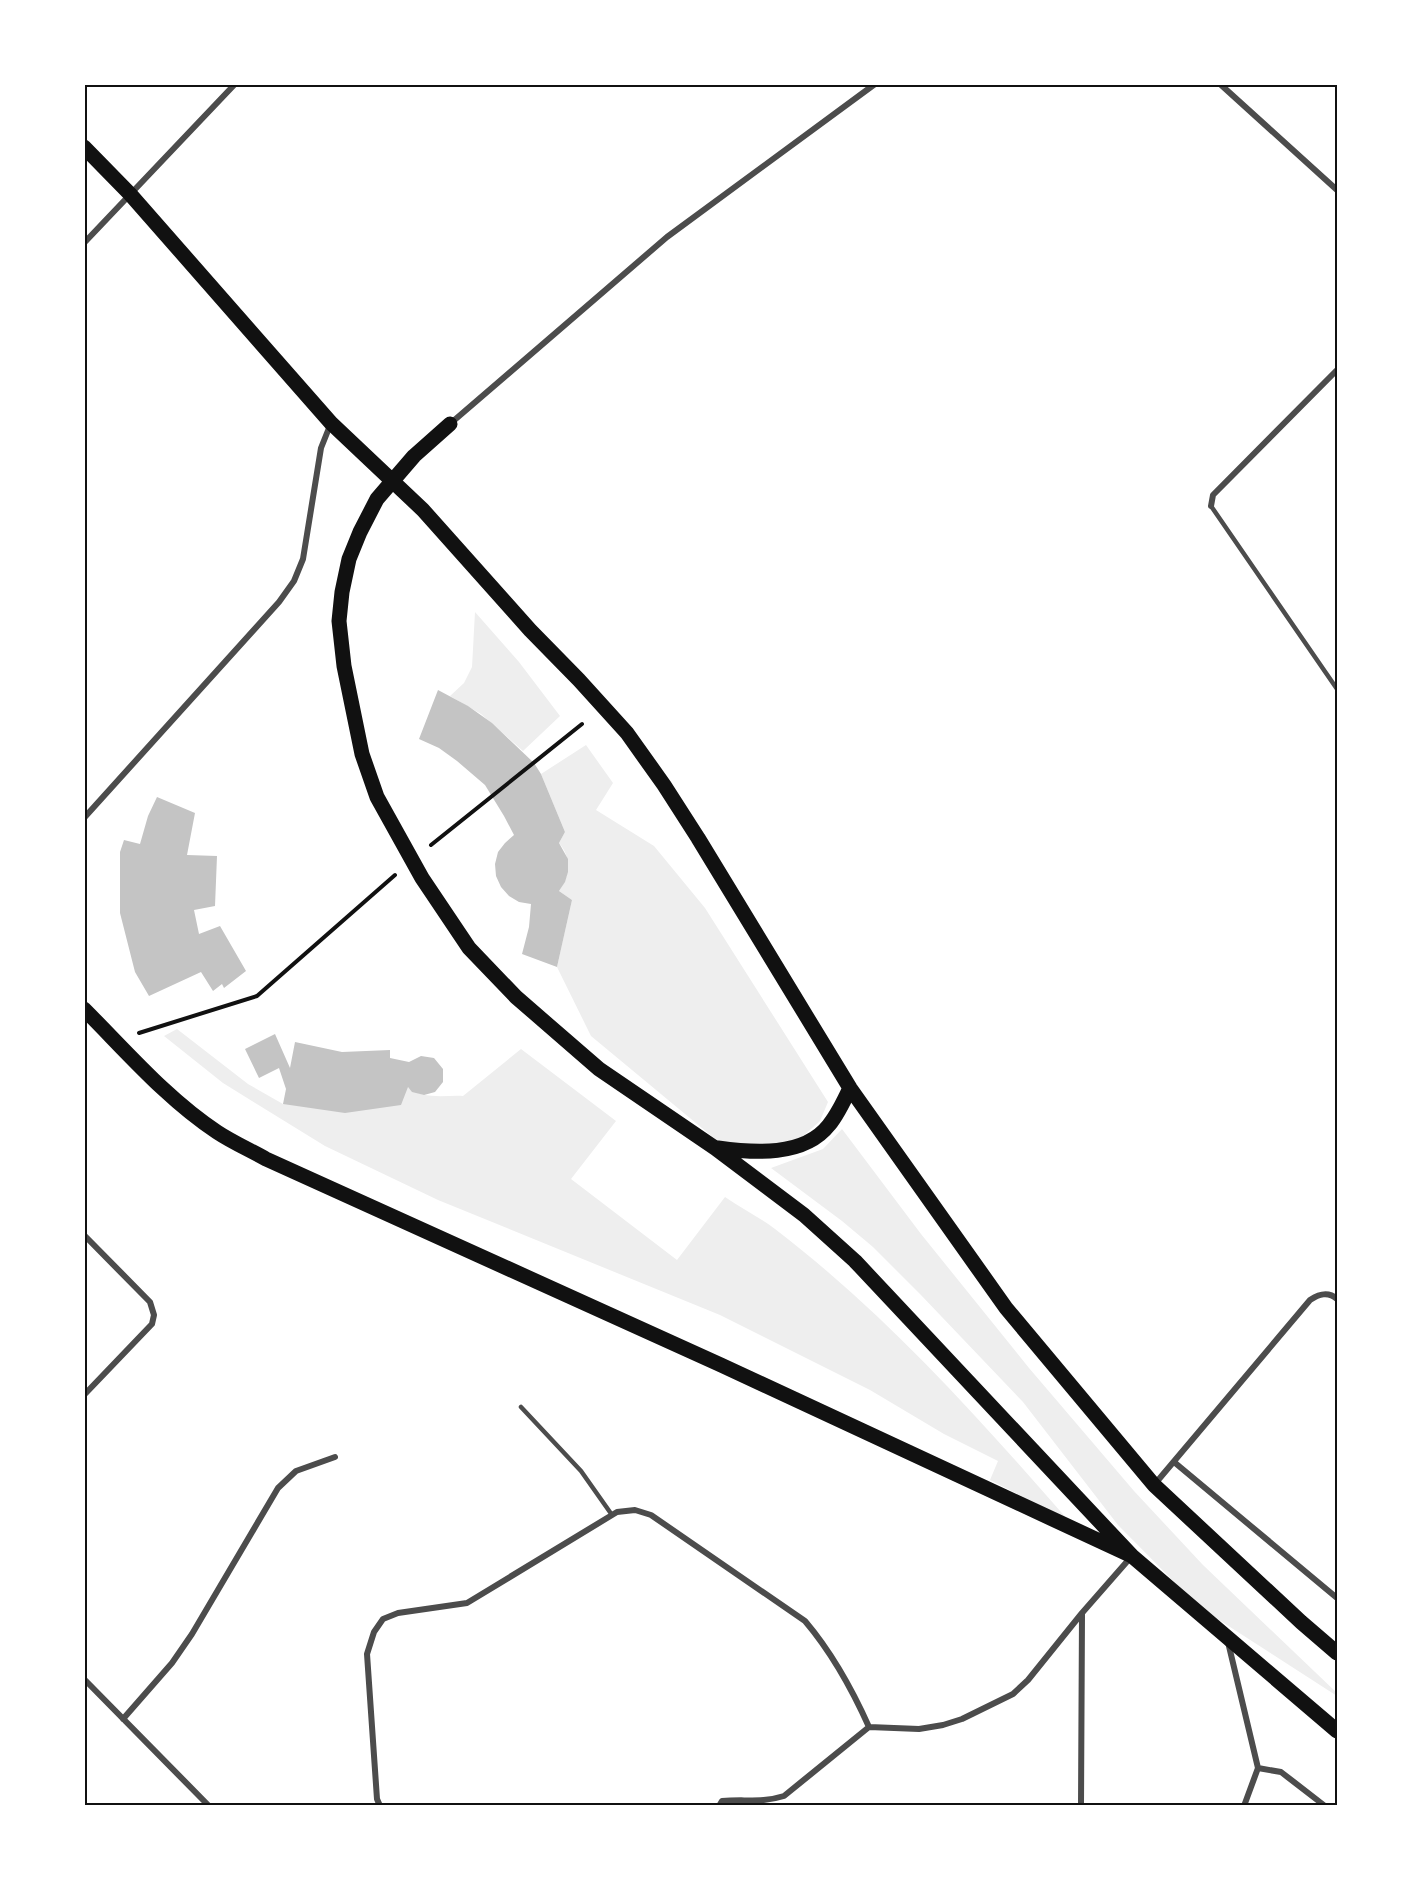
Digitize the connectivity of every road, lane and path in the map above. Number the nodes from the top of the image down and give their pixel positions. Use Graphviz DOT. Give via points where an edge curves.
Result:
graph roads {
  1 [pos="235,84"];
  2 [pos="875,84"];
  3 [pos="1220,84"];
  4 [pos="84,147"];
  5 [pos="1337,190"];
  6 [pos="130,194"];
  7 [pos="84,243"];
  8 [pos="1337,369"];
  9 [pos="331,423"];
  10 [pos="450,424"];
  11 [pos="1211,506"];
  12 [pos="1337,689"];
  13 [pos="582,724"];
  14 [pos="84,818"];
  15 [pos="446,833"];
  16 [pos="388,880"];
  17 [pos="84,1009"];
  18 [pos="115,1040"];
  19 [pos="850,1088"];
  20 [pos="715,1148"];
  21 [pos="84,1235"];
  22 [pos="1337,1299"];
  23 [pos="84,1395"];
  24 [pos="521,1407"];
  25 [pos="334,1457"];
  26 [pos="1174,1462"];
  27 [pos="1154,1485"];
  28 [pos="612,1515"];
  29 [pos="1132,1556"];
  30 [pos="1337,1598"];
  31 [pos="1082,1613"];
  32 [pos="1227,1637"];
  33 [pos="1337,1653"];
  34 [pos="84,1679"];
  35 [pos="123,1719"];
  36 [pos="870,1727"];
  37 [pos="1337,1731"];
  38 [pos="1258,1768"];
  39 [pos="209,1806"];
  40 [pos="380,1806"];
  41 [pos="719,1806"];
  42 [pos="1081,1806"];
  43 [pos="1244,1806"];
  44 [pos="1325,1806"];
  1 -- 6 [label="street"];
  2 -- 10 [label="street" via="668,237"];
  3 -- 5 [label="street"];
  4 -- 6 [label="main road"];
  6 -- 7 [label="street"];
  6 -- 9 [label="main road"];
  8 -- 11 [label="street" via="1213,495"];
  9 -- 14 [label="street" via="321,448 303,559 294,581"];
  9 -- 19 [label="main road" via="423,510 627,734 698,838"];
  10 -- 20 [label="main road" via="414,456 377,499 360,532 342,592 339,621 351,704 377,797 440,906 491,972 599,1069"];
  11 -- 12 [label="lane"];
  13 -- 15 [label="path"];
  16 -- 18 [label="path" via="257,996"];
  17 -- 18 [label="main road"];
  18 -- 29 [label="main road" via="190,1112 266,1159"];
  19 -- 20 [label="main road" via="828,1127 815,1138 766,1152"];
  19 -- 27 [label="main road" via="1006,1308"];
  20 -- 29 [label="main road" via="804,1215 855,1261"];
  21 -- 23 [label="street" via="150,1302 154,1315 152,1324"];
  22 -- 26 [label="street" via="1319,1294 1310,1300"];
  24 -- 28 [label="lane" via="581,1471"];
  25 -- 35 [label="street" via="296,1471 278,1488 192,1634"];
  26 -- 27 [label="street"];
  26 -- 30 [label="street"];
  27 -- 33 [label="main road"];
  28 -- 36 [label="street" via="635,1510 651,1515 805,1621 850,1685"];
  28 -- 40 [label="street" via="468,1603 398,1613 383,1619 367,1654"];
  29 -- 31 [label="street"];
  29 -- 32 [label="main road"];
  31 -- 36 [label="street" via="1013,1694 943,1725 919,1729"];
  31 -- 42 [label="street"];
  32 -- 37 [label="main road"];
  32 -- 38 [label="street"];
  34 -- 35 [label="street"];
  35 -- 39 [label="street"];
  36 -- 41 [label="street" via="784,1796 767,1802 722,1801"];
  38 -- 43 [label="street"];
  38 -- 44 [label="street" via="1281,1772"];
}
